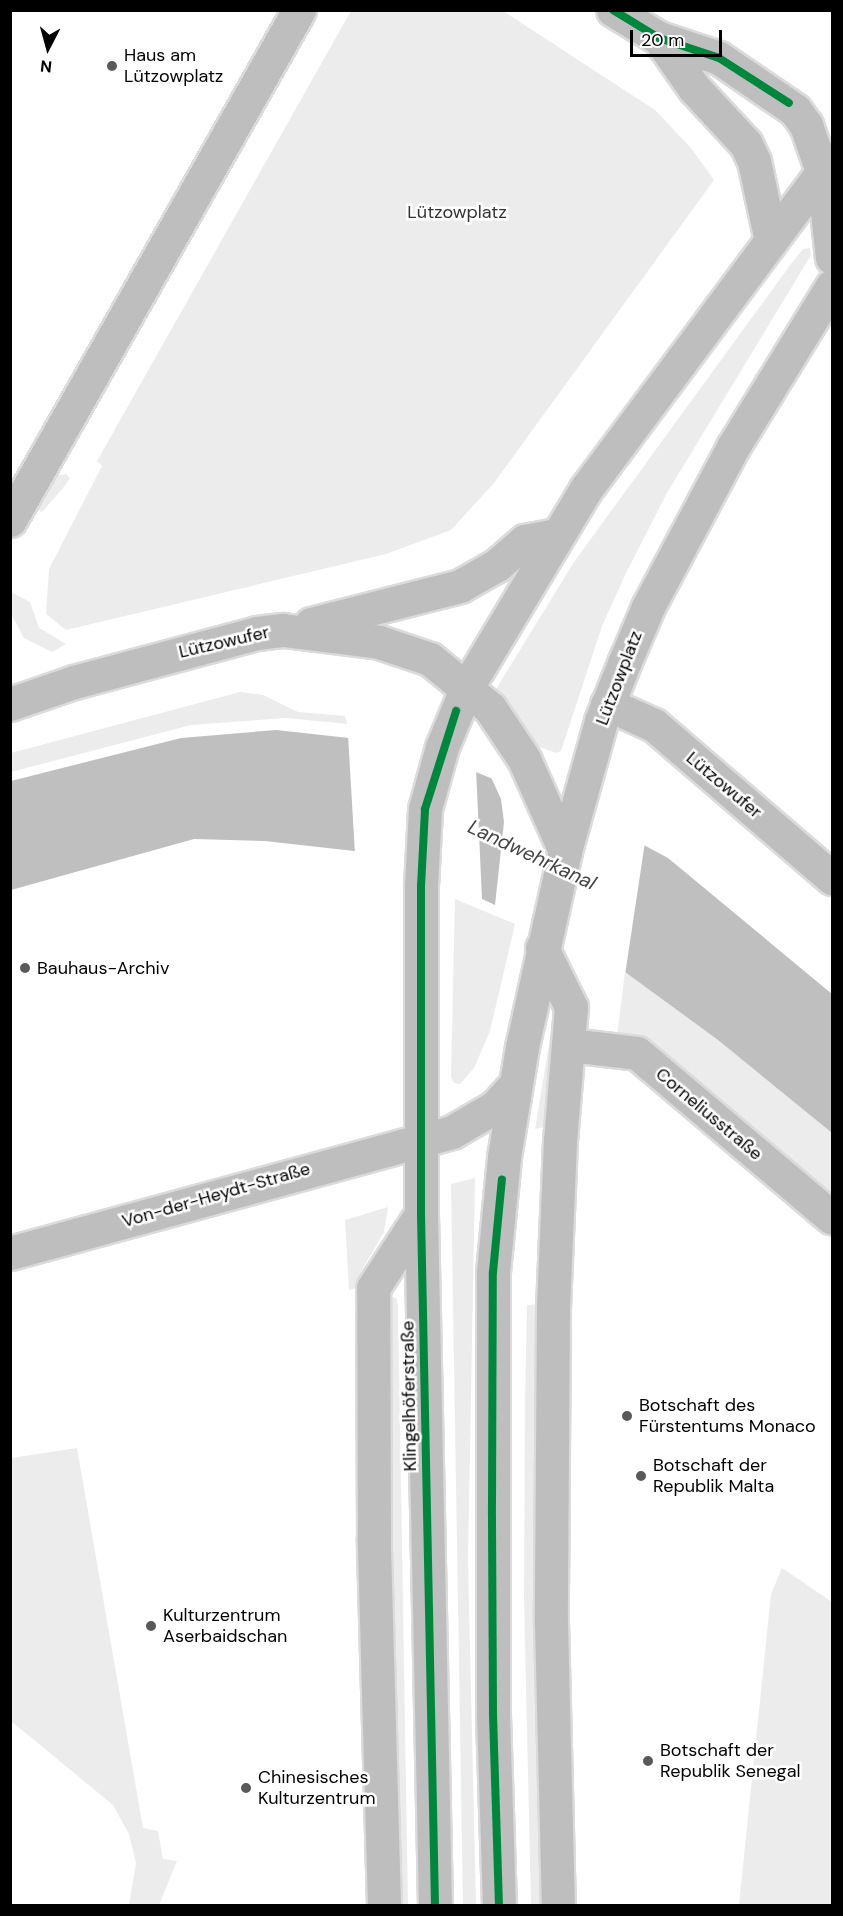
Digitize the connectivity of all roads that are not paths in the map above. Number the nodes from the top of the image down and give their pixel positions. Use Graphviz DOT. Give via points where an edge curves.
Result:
graph roads {
  1 [pos="299,10"];
  2 [pos="614,10"];
  3 [pos="658,38"];
  4 [pos="828,167"];
  5 [pos="771,240"];
  6 [pos="832,258"];
  7 [pos="832,286"];
  8 [pos="10,520"];
  9 [pos="557,535"];
  10 [pos="283,630"];
  11 [pos="467,687"];
  12 [pos="11,702"];
  13 [pos="607,704"];
  14 [pos="565,851"];
  15 [pos="832,878"];
  16 [pos="543,943"];
  17 [pos="570,1045"];
  18 [pos="515,1085"];
  19 [pos="422,1141"];
  20 [pos="421,1214"];
  21 [pos="832,1218"];
  22 [pos="10,1253"];
  23 [pos="384,1905"];
  24 [pos="435,1905"];
  25 [pos="500,1905"];
  26 [pos="558,1905"];
  1 -- 8 [label="main road"];
  2 -- 3 [label="main road"];
  3 -- 4 [label="main road" via="719,58 789,103 806,125"];
  3 -- 5 [label="main road" via="694,88 746,144 754,161"];
  4 -- 5 [label="main road"];
  4 -- 6 [label="main road"];
  5 -- 9 [label="main road" via="626,434"];
  7 -- 13 [label="main road, Lützowplatz" via="728,457 648,607"];
  9 -- 10 [label="main road" via="525,541 497,565 460,586"];
  9 -- 11 [label="main road"];
  10 -- 11 [label="main road, Lützowufer" via="364,639 409,651 430,659"];
  10 -- 12 [label="main road, Lützowufer" via="232,637"];
  11 -- 14 [label="main road, Lützowufer" via="500,720 532,776"];
  11 -- 19 [label="main road, Klingelhöferstraße" via="442,747 425,809 421,886"];
  13 -- 14 [label="main road, Lützowplatz"];
  13 -- 15 [label="main road, Lützowufer" via="654,725"];
  14 -- 16 [label="main road, Lützowplatz"];
  16 -- 17 [label="main road" via="571,1007"];
  16 -- 18 [label="main road"];
  17 -- 21 [label="main road, Corneliusstraße" via="637,1053"];
  17 -- 26 [label="main road" via="560,1141 553,1308 551,1635"];
  18 -- 19 [label="main road" via="473,1122"];
  18 -- 25 [label="main road" via="493,1272 493,1713"];
  19 -- 20 [label="main road, Klingelhöferstraße"];
  19 -- 22 [label="main road, Von-der-Heydt-Straße" via="353,1156"];
  20 -- 23 [label="main road, Klingelhöferstraße" via="374,1288 374,1538"];
  20 -- 24 [label="main road, Klingelhöferstraße"];
}
